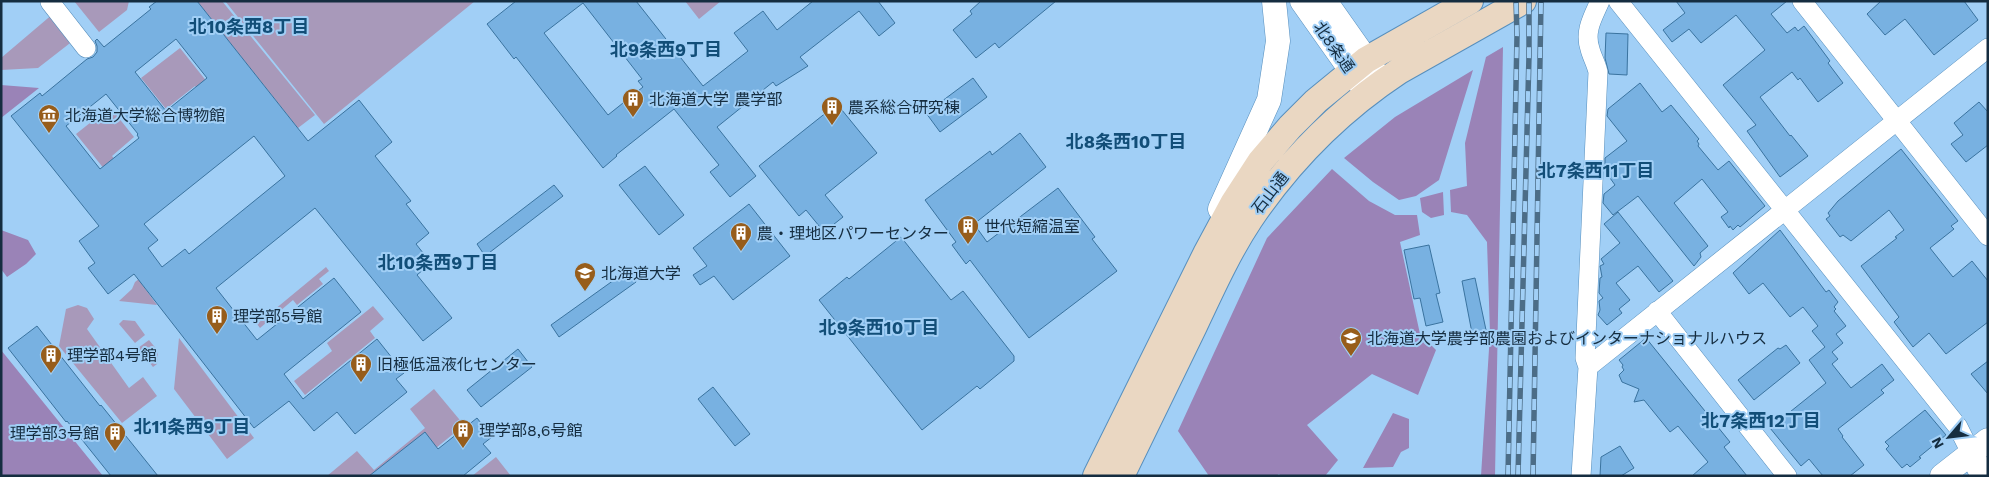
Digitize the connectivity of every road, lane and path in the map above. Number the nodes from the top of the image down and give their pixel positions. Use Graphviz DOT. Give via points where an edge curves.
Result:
graph roads {
  1 [pos="1274,1"];
  2 [pos="1302,1"];
  3 [pos="1325,1"];
  4 [pos="1470,1"];
  5 [pos="1523,1"];
  6 [pos="1600,1"];
  7 [pos="1618,1"];
  8 [pos="1802,1"];
  9 [pos="50,2"];
  10 [pos="86,48"];
  11 [pos="1988,48"];
  12 [pos="1359,66"];
  13 [pos="1374,88"];
  14 [pos="1897,121"];
  15 [pos="1785,210"];
  16 [pos="1988,236"];
  17 [pos="1206,254"];
  18 [pos="1657,312"];
  19 [pos="1588,366"];
  20 [pos="1980,446"];
  21 [pos="1096,476"];
  22 [pos="1121,476"];
  23 [pos="1580,476"];
  24 [pos="1787,476"];
  25 [pos="1942,476"];
  26 [pos="1984,476"];
  1 -- 17 [label="street" via="1278,40 1269,100 1222,204"];
  2 -- 12 [label="street, 北8条通"];
  3 -- 12 [label="street, 北8条通"];
  4 -- 12 [label="main road, 石山通"];
  5 -- 13 [label="main road, 石山通" via="1399,70"];
  6 -- 19 [label="street" via="1587,35 1598,72 1585,358"];
  7 -- 15 [label="street"];
  8 -- 14 [label="street"];
  9 -- 10 [label="street"];
  11 -- 14 [label="street"];
  12 -- 13 [label="street, 北8条通"];
  12 -- 17 [label="main road, 石山通" via="1316,101 1260,162"];
  13 -- 22 [label="main road, 石山通" via="1308,145 1250,219 1224,263"];
  14 -- 15 [label="street"];
  14 -- 16 [label="street"];
  15 -- 18 [label="street"];
  15 -- 20 [label="street" via="1958,427"];
  17 -- 21 [label="main road, 石山通"];
  18 -- 19 [label="street"];
  18 -- 24 [label="street"];
  19 -- 23 [label="street"];
  20 -- 25 [label="street"];
  20 -- 26 [label="street"];
}
